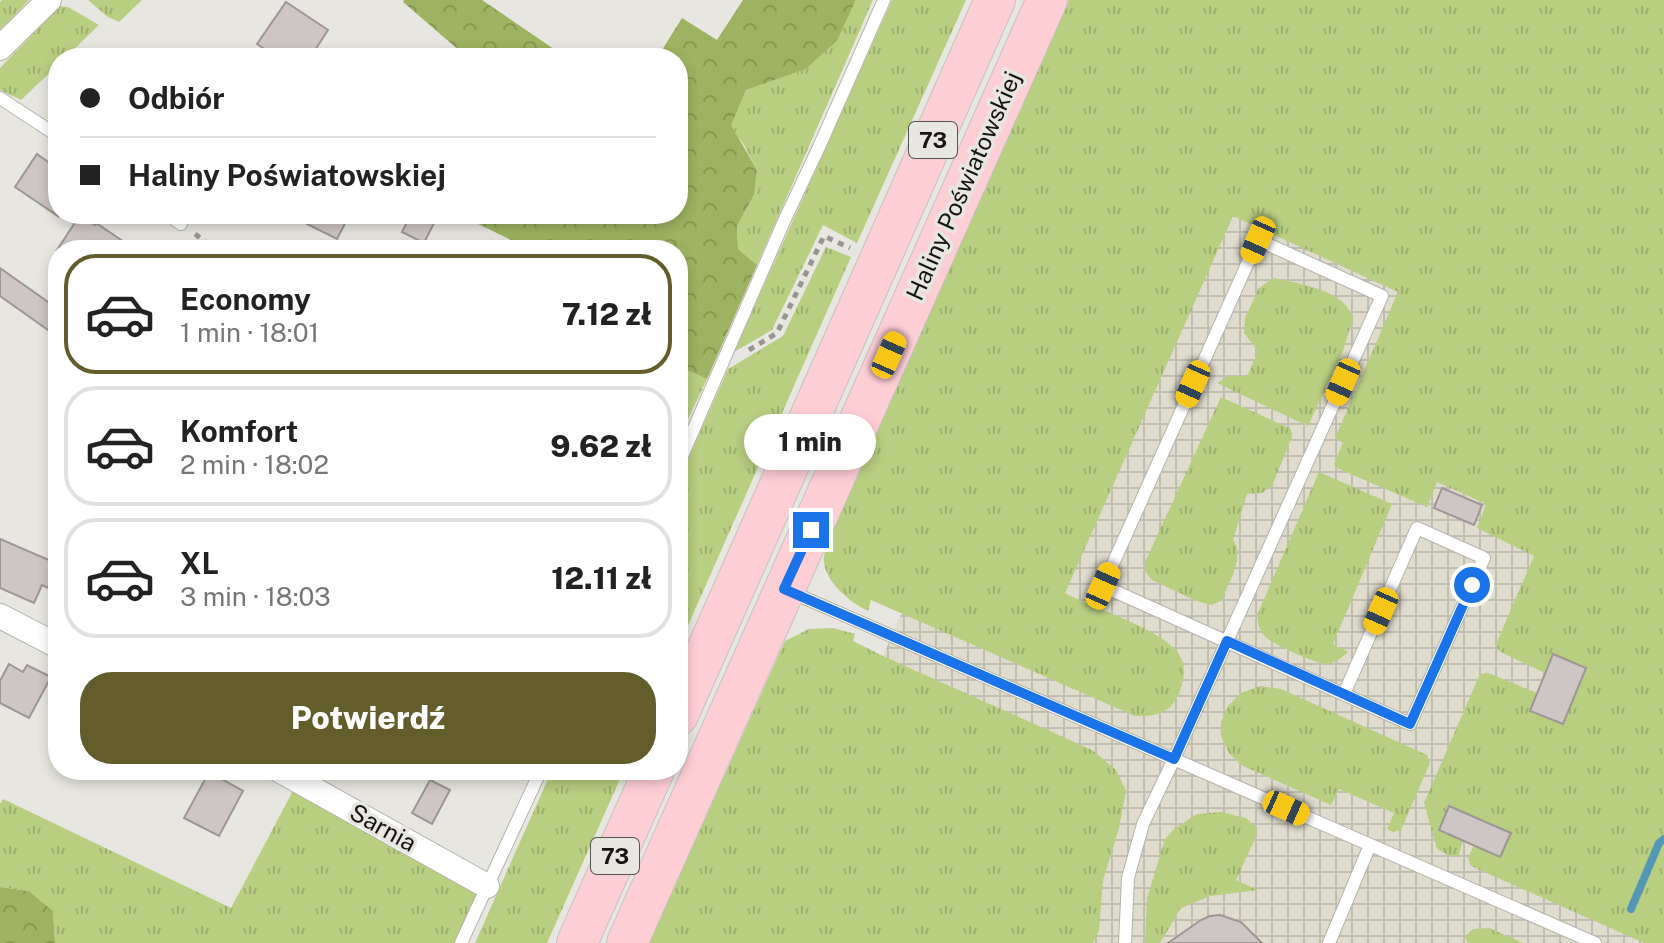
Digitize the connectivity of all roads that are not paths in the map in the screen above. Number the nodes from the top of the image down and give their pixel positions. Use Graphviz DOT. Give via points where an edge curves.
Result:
graph roads {
  1 [pos="49,0"];
  2 [pos="884,0"];
  3 [pos="995,0"];
  4 [pos="1047,0"];
  5 [pos="0,48"];
  6 [pos="0,98"];
  7 [pos="48,129"];
  8 [pos="688,442"];
  9 [pos="784,589"];
  10 [pos="0,616"];
  11 [pos="48,641"];
  12 [pos="1227,641"];
  13 [pos="688,692"];
  14 [pos="1344,694"];
  15 [pos="1174,759"];
  16 [pos="297,780"];
  17 [pos="536,780"];
  18 [pos="650,780"];
  19 [pos="1370,845"];
  20 [pos="487,886"];
  21 [pos="461,943"];
  22 [pos="577,943"];
  23 [pos="627,943"];
  24 [pos="1125,943"];
  25 [pos="1329,943"];
  26 [pos="1595,943"];
  1 -- 5 [label="street"];
  2 -- 8 [label="lane"];
  3 -- 13 [label="main road, Haliny Poświatowskiej / 73"];
  4 -- 9 [label="main road, Haliny Poświatowskiej / 73"];
  6 -- 7 [label="lane"];
  9 -- 15 [label="lane"];
  9 -- 23 [label="main road, Haliny Poświatowskiej / 73"];
  10 -- 11 [label="street"];
  12 -- 12 [label="lane" via="1382,296 1258,240 1103,586"];
  12 -- 14 [label="lane"];
  12 -- 15 [label="lane"];
  14 -- 14 [label="lane" via="1410,724 1484,558 1417,528"];
  15 -- 19 [label="lane"];
  15 -- 24 [label="lane" via="1143,824 1128,878"];
  16 -- 20 [label="street, Sarnia"];
  17 -- 20 [label="lane"];
  18 -- 22 [label="main road, 73"];
  19 -- 25 [label="lane"];
  19 -- 26 [label="lane"];
  20 -- 21 [label="lane"];
}
